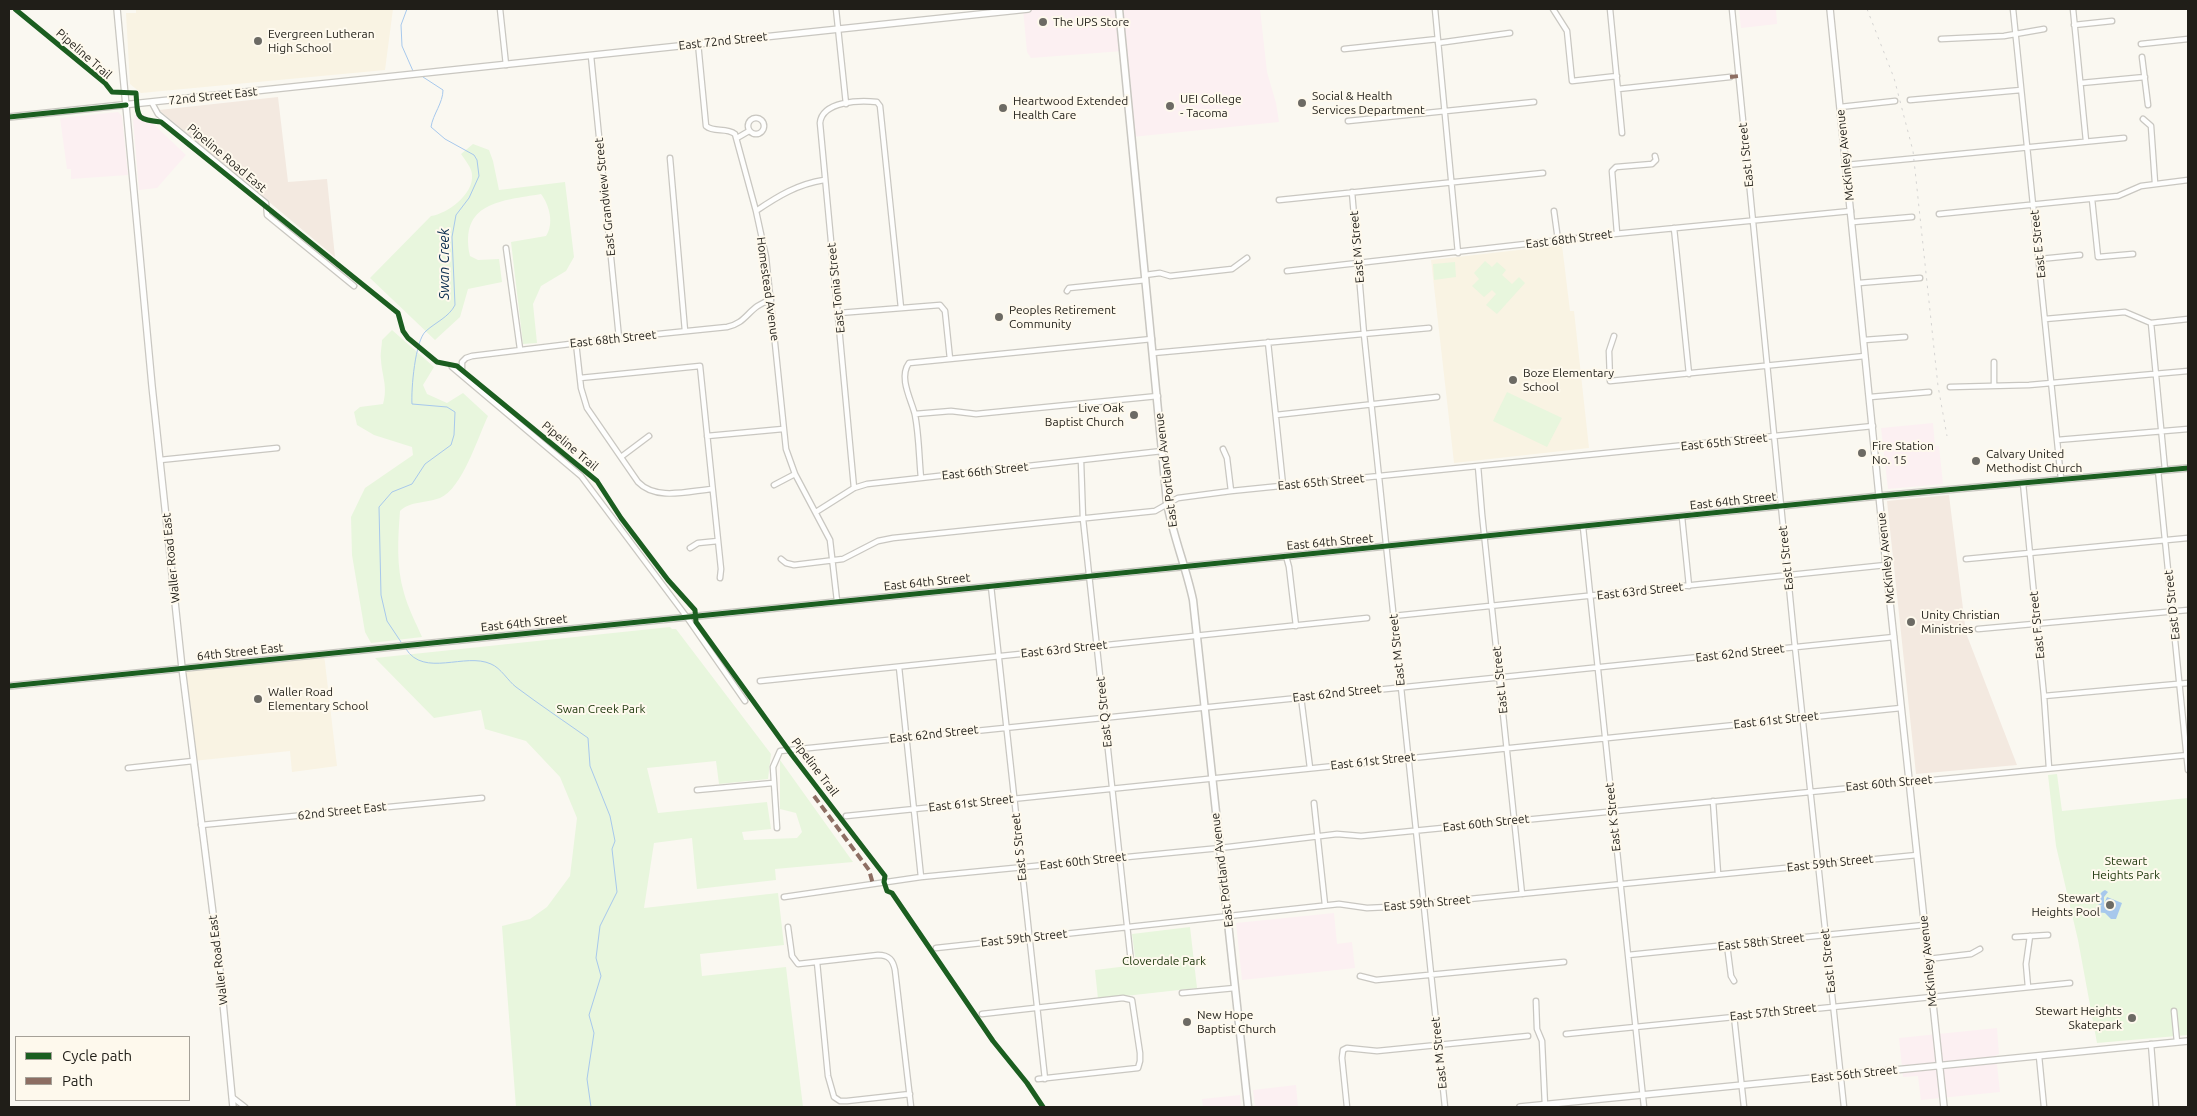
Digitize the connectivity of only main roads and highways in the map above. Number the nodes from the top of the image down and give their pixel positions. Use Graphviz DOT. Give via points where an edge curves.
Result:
graph roads {
  1 [pos="1119,9"];
  2 [pos="1248,1107"];
  1 -- 2 [label="main road, East Portland Avenue" via="1167,503 1193,600"];
}
